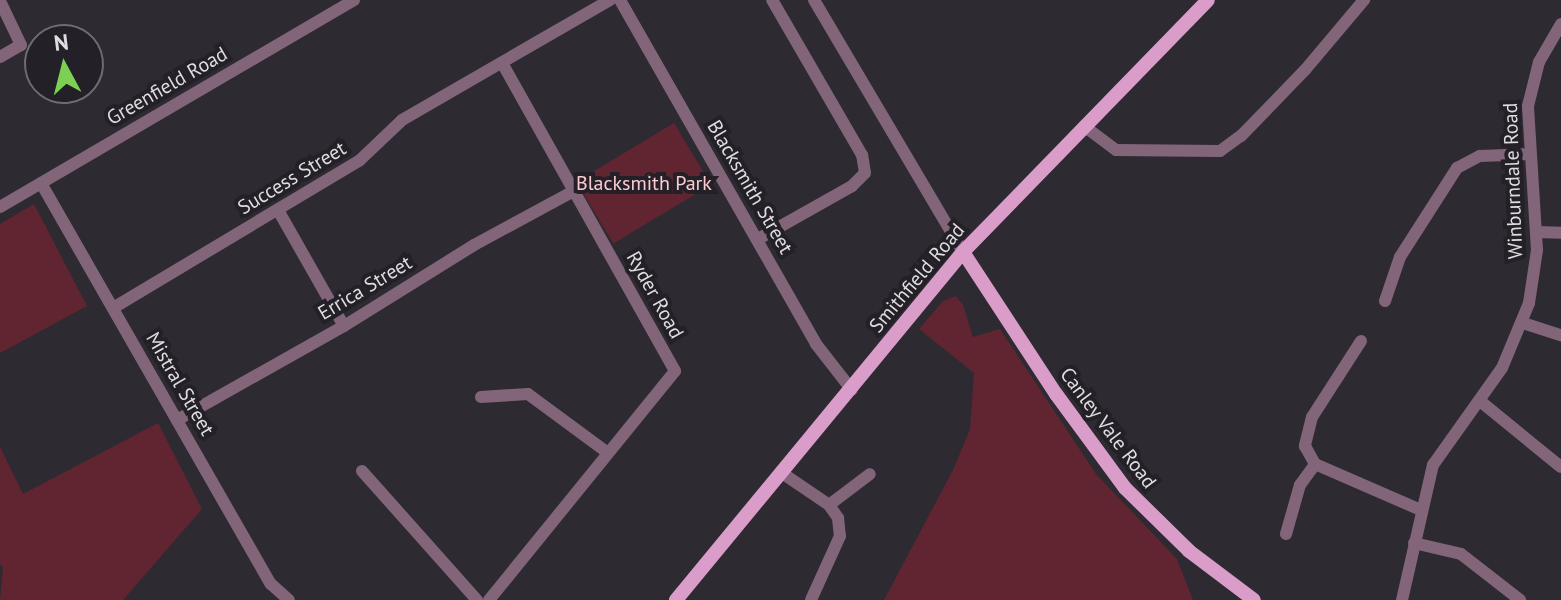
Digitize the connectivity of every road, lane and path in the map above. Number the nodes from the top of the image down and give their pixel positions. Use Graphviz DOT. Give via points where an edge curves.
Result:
graph roads {
  1 [pos="354,0"];
  2 [pos="610,0"];
  3 [pos="620,0"];
  4 [pos="772,0"];
  5 [pos="814,0"];
  6 [pos="1208,0"];
  7 [pos="1364,0"];
  8 [pos="1,3"];
  9 [pos="1561,25"];
  10 [pos="0,57"];
  11 [pos="503,64"];
  12 [pos="1084,126"];
  13 [pos="1530,154"];
  14 [pos="41,183"];
  15 [pos="574,191"];
  16 [pos="0,207"];
  17 [pos="278,210"];
  18 [pos="1536,232"];
  19 [pos="1561,233"];
  20 [pos="758,239"];
  21 [pos="963,252"];
  22 [pos="1385,301"];
  23 [pos="113,308"];
  24 [pos="1523,323"];
  25 [pos="344,326"];
  26 [pos="1561,335"];
  27 [pos="1361,341"];
  28 [pos="852,390"];
  29 [pos="481,397"];
  30 [pos="1480,401"];
  31 [pos="177,420"];
  32 [pos="608,453"];
  33 [pos="1315,464"];
  34 [pos="1561,467"];
  35 [pos="362,471"];
  36 [pos="782,473"];
  37 [pos="870,474"];
  38 [pos="829,505"];
  39 [pos="1421,510"];
  40 [pos="1286,534"];
  41 [pos="1414,543"];
  42 [pos="289,600"];
  43 [pos="477,600"];
  44 [pos="489,600"];
  45 [pos="676,600"];
  46 [pos="811,600"];
  47 [pos="1254,600"];
  48 [pos="1402,600"];
  49 [pos="1520,600"];
  1 -- 14 [label="street, Greenfield Road"];
  2 -- 11 [label="street, Success Street"];
  3 -- 20 [label="street, Blacksmith Street"];
  4 -- 20 [label="street" via="862,155 865,173 852,186"];
  5 -- 21 [label="street"];
  6 -- 12 [label="main road, Smithfield Road"];
  7 -- 12 [label="street" via="1305,70 1220,151 1116,150"];
  8 -- 10 [label="street" via="21,45"];
  9 -- 13 [label="street, Winburndale Road" via="1531,84"];
  11 -- 15 [label="street, Ryder Road"];
  11 -- 17 [label="street, Success Street" via="402,120 359,161"];
  12 -- 21 [label="main road, Smithfield Road"];
  13 -- 18 [label="street, Winburndale Road"];
  13 -- 22 [label="street" via="1480,156 1457,168 1400,257"];
  14 -- 16 [label="street, Greenfield Road"];
  14 -- 23 [label="street, Mistral Street"];
  15 -- 25 [label="street, Errica Street" via="474,245"];
  15 -- 32 [label="street, Ryder Road" via="675,371"];
  17 -- 23 [label="street, Success Street"];
  17 -- 25 [label="street"];
  18 -- 19 [label="street"];
  18 -- 24 [label="street, Winburndale Road" via="1536,266"];
  20 -- 28 [label="street, Blacksmith Street" via="816,344"];
  21 -- 28 [label="main road, Smithfield Road"];
  21 -- 47 [label="main road, Canley Vale Road" via="1125,488 1189,551"];
  23 -- 31 [label="street, Mistral Street"];
  24 -- 26 [label="street"];
  24 -- 30 [label="street, Winburndale Road"];
  25 -- 31 [label="street, Errica Street"];
  27 -- 33 [label="street" via="1312,417 1305,446"];
  28 -- 36 [label="main road, Smithfield Road"];
  29 -- 32 [label="street" via="528,394"];
  30 -- 34 [label="street"];
  30 -- 39 [label="street, Winburndale Road" via="1433,465"];
  31 -- 42 [label="street, Mistral Street" via="271,584"];
  32 -- 44 [label="street, Ryder Road"];
  33 -- 39 [label="street"];
  33 -- 40 [label="street" via="1300,485"];
  35 -- 43 [label="street"];
  36 -- 38 [label="street"];
  36 -- 45 [label="main road, Smithfield Road"];
  37 -- 38 [label="street"];
  38 -- 46 [label="street" via="838,518 840,536"];
  39 -- 41 [label="street, Winburndale Road"];
  41 -- 48 [label="street, Winburndale Road"];
  41 -- 49 [label="street" via="1461,554"];
}
